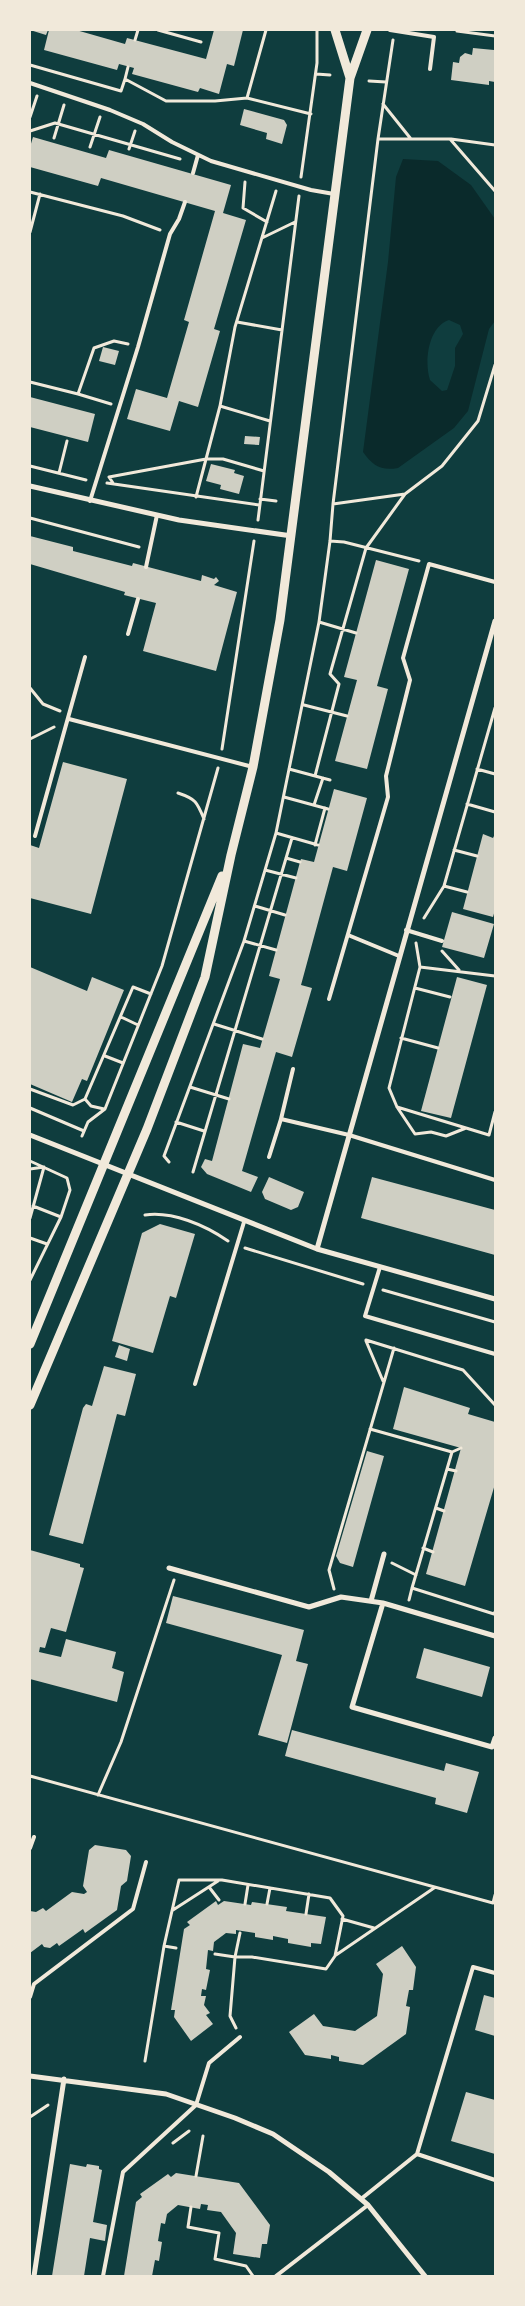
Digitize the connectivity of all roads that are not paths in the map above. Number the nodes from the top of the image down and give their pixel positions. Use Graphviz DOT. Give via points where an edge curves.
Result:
graph roads {
  1 [pos="335,30"];
  2 [pos="367,30"];
  3 [pos="392,30"];
  4 [pos="430,70"];
  5 [pos="350,78"];
  6 [pos="30,83"];
  7 [pos="198,155"];
  8 [pos="193,173"];
  9 [pos="336,194"];
  10 [pos="185,202"];
  11 [pos="30,486"];
  12 [pos="90,501"];
  13 [pos="157,515"];
  14 [pos="292,536"];
  15 [pos="146,567"];
  16 [pos="495,582"];
  17 [pos="138,599"];
  18 [pos="495,621"];
  19 [pos="128,634"];
  20 [pos="85,657"];
  21 [pos="69,717"];
  22 [pos="253,767"];
  23 [pos="35,836"];
  24 [pos="230,855"];
  25 [pos="406,930"];
  26 [pos="348,935"];
  27 [pos="442,941"];
  28 [pos="400,956"];
  29 [pos="329,999"];
  30 [pos="293,1069"];
  31 [pos="281,1119"];
  32 [pos="30,1135"];
  33 [pos="349,1136"];
  34 [pos="269,1157"];
  35 [pos="104,1166"];
  36 [pos="128,1176"];
  37 [pos="495,1180"];
  38 [pos="244,1222"];
  39 [pos="316,1249"];
  40 [pos="380,1267"];
  41 [pos="495,1299"];
  42 [pos="30,1344"];
  43 [pos="495,1354"];
  44 [pos="195,1384"];
  45 [pos="30,1405"];
  46 [pos="384,1554"];
  47 [pos="169,1568"];
  48 [pos="371,1601"];
  49 [pos="383,1603"];
  50 [pos="495,1636"];
  51 [pos="495,1738"];
  52 [pos="34,1836"];
  53 [pos="30,1848"];
  54 [pos="146,1862"];
  55 [pos="495,1973"];
  56 [pos="30,1997"];
  57 [pos="240,2037"];
  58 [pos="30,2076"];
  59 [pos="64,2078"];
  60 [pos="196,2105"];
  61 [pos="417,2154"];
  62 [pos="495,2180"];
  63 [pos="361,2199"];
  64 [pos="368,2205"];
  65 [pos="34,2276"];
  66 [pos="103,2276"];
  67 [pos="276,2276"];
  68 [pos="426,2276"];
  1 -- 5 [label="street"];
  2 -- 5 [label="street"];
  3 -- 4 [label="lane" via="434,37"];
  5 -- 9 [label="street"];
  6 -- 7 [label="lane" via="138,122"];
  7 -- 8 [label="lane"];
  7 -- 9 [label="lane"];
  9 -- 14 [label="street"];
  10 -- 12 [label="lane" via="170,234"];
  11 -- 12 [label="street"];
  12 -- 13 [label="street"];
  13 -- 14 [label="street"];
  13 -- 15 [label="lane"];
  14 -- 22 [label="street"];
  16 -- 26 [label="lane" via="429,564 403,658 410,680 386,776 388,797"];
  17 -- 19 [label="lane"];
  18 -- 25 [label="street"];
  20 -- 21 [label="lane"];
  21 -- 22 [label="lane"];
  21 -- 23 [label="lane"];
  22 -- 24 [label="street"];
  24 -- 35 [label="street"];
  24 -- 36 [label="street" via="205,977"];
  25 -- 27 [label="lane"];
  25 -- 28 [label="street"];
  26 -- 28 [label="lane"];
  26 -- 29 [label="lane"];
  28 -- 33 [label="street"];
  30 -- 31 [label="lane"];
  31 -- 33 [label="lane"];
  31 -- 34 [label="lane"];
  32 -- 35 [label="street"];
  33 -- 37 [label="lane"];
  33 -- 39 [label="street"];
  35 -- 36 [label="street"];
  35 -- 42 [label="street"];
  36 -- 38 [label="street"];
  36 -- 45 [label="street"];
  38 -- 39 [label="street"];
  38 -- 44 [label="lane"];
  39 -- 40 [label="street"];
  40 -- 41 [label="street"];
  40 -- 43 [label="lane" via="365,1316"];
  46 -- 48 [label="street"];
  47 -- 48 [label="street" via="309,1607 341,1596"];
  48 -- 49 [label="street"];
  49 -- 50 [label="street"];
  49 -- 51 [label="street" via="352,1707 492,1747"];
  52 -- 53 [label="lane"];
  54 -- 56 [label="lane" via="133,1910 34,1984"];
  55 -- 61 [label="lane" via="473,1966"];
  57 -- 60 [label="lane" via="209,2063"];
  58 -- 59 [label="street"];
  59 -- 60 [label="street" via="166,2094"];
  59 -- 65 [label="street"];
  60 -- 63 [label="street" via="273,2134 329,2172"];
  60 -- 66 [label="lane" via="123,2172"];
  61 -- 62 [label="lane"];
  61 -- 63 [label="lane"];
  63 -- 64 [label="street"];
  64 -- 67 [label="lane"];
  64 -- 68 [label="street"];
}
